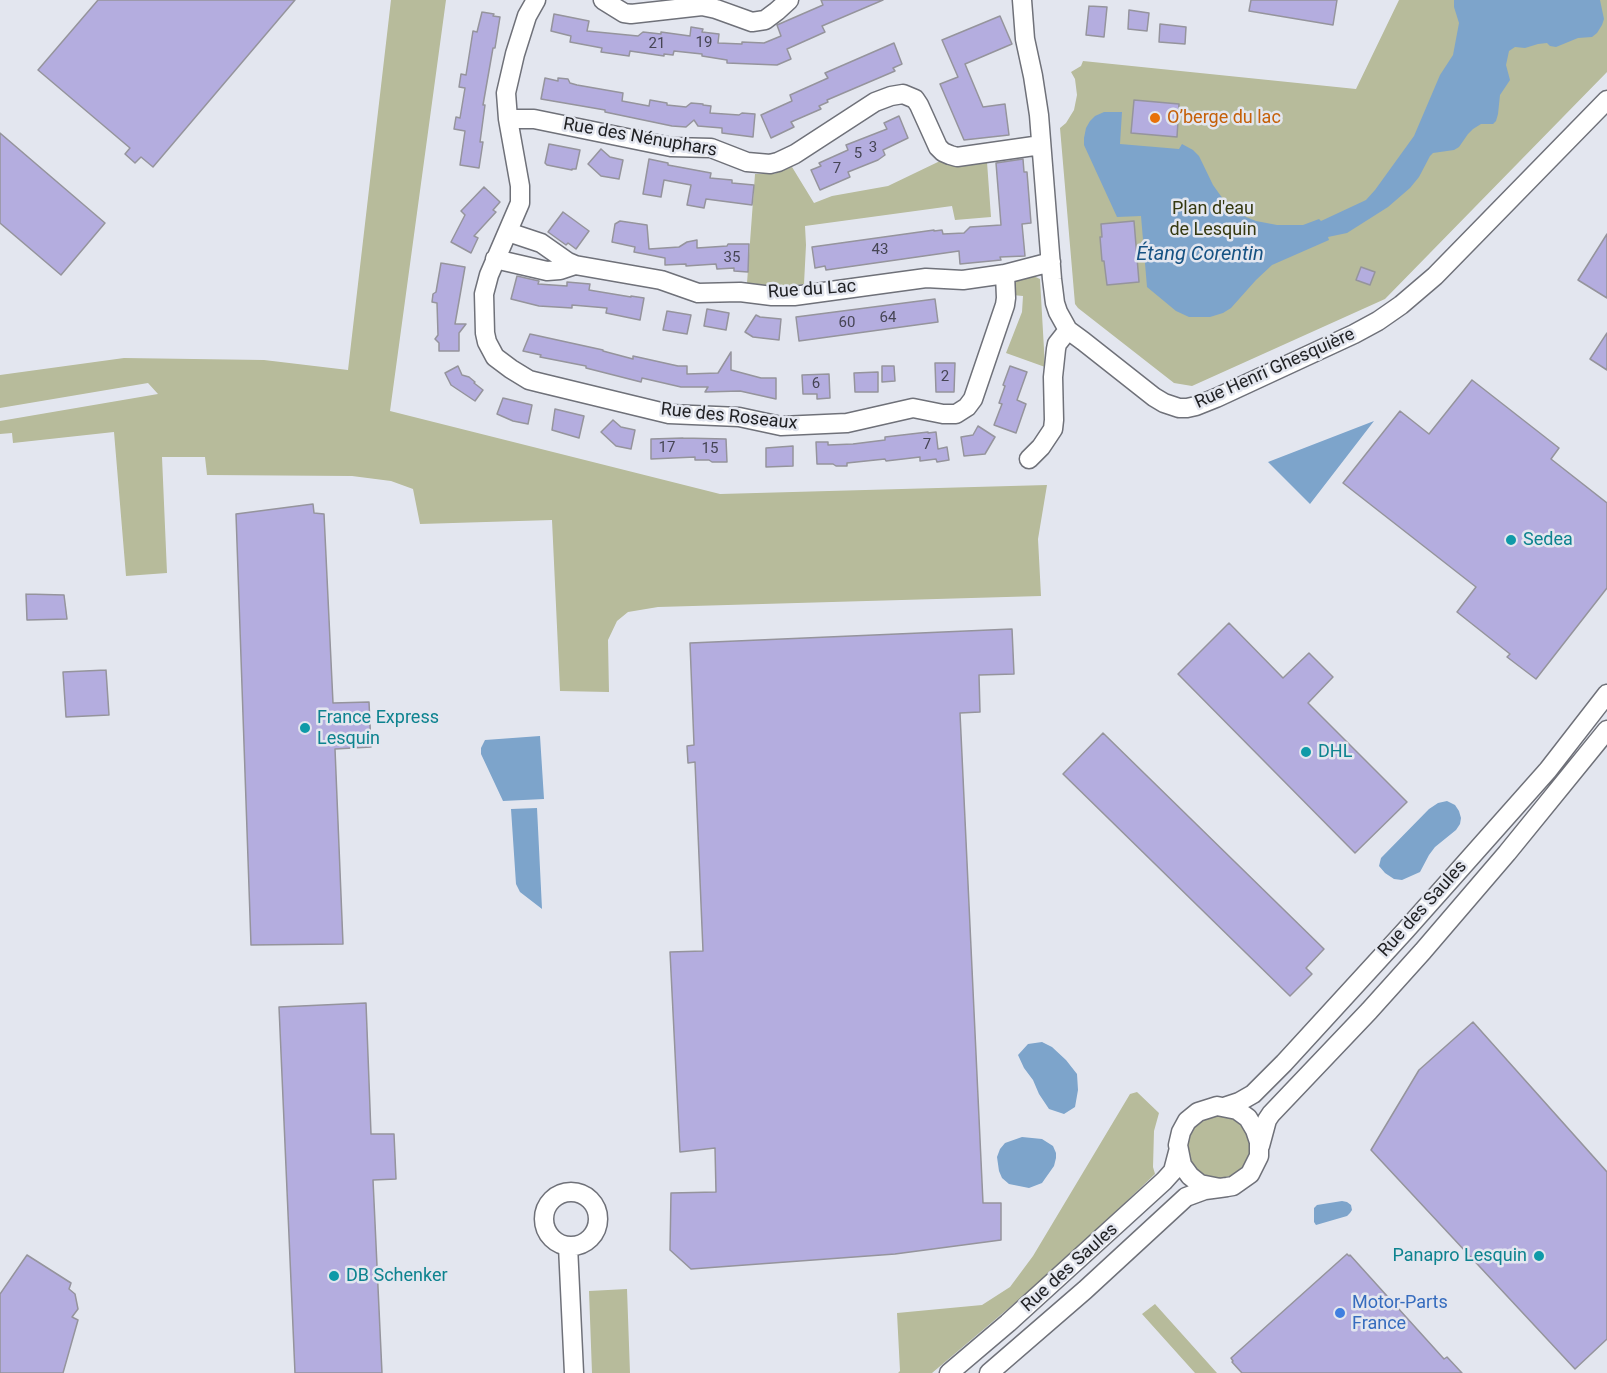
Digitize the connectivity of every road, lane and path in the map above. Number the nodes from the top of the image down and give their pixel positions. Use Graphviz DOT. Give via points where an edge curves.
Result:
graph roads {
  1 [pos="536,0"];
  2 [pos="603,0"];
  3 [pos="789,0"];
  4 [pos="1022,0"];
  5 [pos="1607,100"];
  6 [pos="507,119"];
  7 [pos="1041,145"];
  8 [pos="508,232"];
  9 [pos="495,259"];
  10 [pos="1051,262"];
  11 [pos="575,265"];
  12 [pos="1005,274"];
  13 [pos="1068,330"];
  14 [pos="1029,459"];
  15 [pos="1607,694"];
  16 [pos="1607,730"];
  17 [pos="1224,1107"];
  18 [pos="1259,1149"];
  19 [pos="1178,1152"];
  20 [pos="1220,1188"];
  21 [pos="568,1246"];
  22 [pos="574,1373"];
  23 [pos="949,1373"];
  24 [pos="989,1373"];
  1 -- 6 [label="street" via="511,68 506,93"];
  2 -- 3 [label="street" via="624,13 702,6 752,22 765,20"];
  4 -- 7 [label="street, Rue Henri Ghesquière"];
  5 -- 13 [label="street, Rue Henri Ghesquière" via="1435,276 1401,305 1366,328 1216,398 1187,408 1164,404"];
  6 -- 7 [label="street, Rue des Nénuphars" via="534,119 670,147 711,148 747,162 770,164 795,154 875,102 903,94 915,99 938,147 950,155"];
  6 -- 8 [label="street" via="521,195"];
  7 -- 10 [label="street, Rue Henri Ghesquière"];
  8 -- 9 [label="street"];
  8 -- 11 [label="street, Rue du Lac" via="541,243"];
  9 -- 11 [label="street, Rue du Lac" via="547,271"];
  9 -- 12 [label="street, Rue des Roseaux" via="486,285 485,333 495,357 529,380 669,414 740,417 781,426 847,423 905,409 949,415 962,411 973,399 1005,305"];
  10 -- 12 [label="street, Rue du Lac"];
  10 -- 13 [label="street, Rue Henri Ghesquière" via="1055,303"];
  11 -- 12 [label="street, Rue du Lac" via="661,280 698,293 782,297 926,278 963,280"];
  13 -- 14 [label="street" via="1057,344 1053,429"];
  15 -- 17 [label="street, Rue des Saules" via="1548,770 1284,1063 1253,1094"];
  16 -- 18 [label="street, Rue des Saules" via="1424,951 1271,1114"];
  17 -- 18 [label="street" via="1248,1118 1256,1130"];
  17 -- 19 [label="street, Rue des Saules" via="1204,1109 1187,1121 1180,1132"];
  18 -- 20 [label="street, Rue des Saules" via="1250,1174 1239,1183"];
  19 -- 20 [label="street" via="1182,1165 1195,1180"];
  19 -- 23 [label="street, Rue des Saules" via="1173,1171 1164,1181"];
  20 -- 24 [label="street, Rue des Saules" via="1195,1193 1180,1203"];
  21 -- 22 [label="street"];
}
